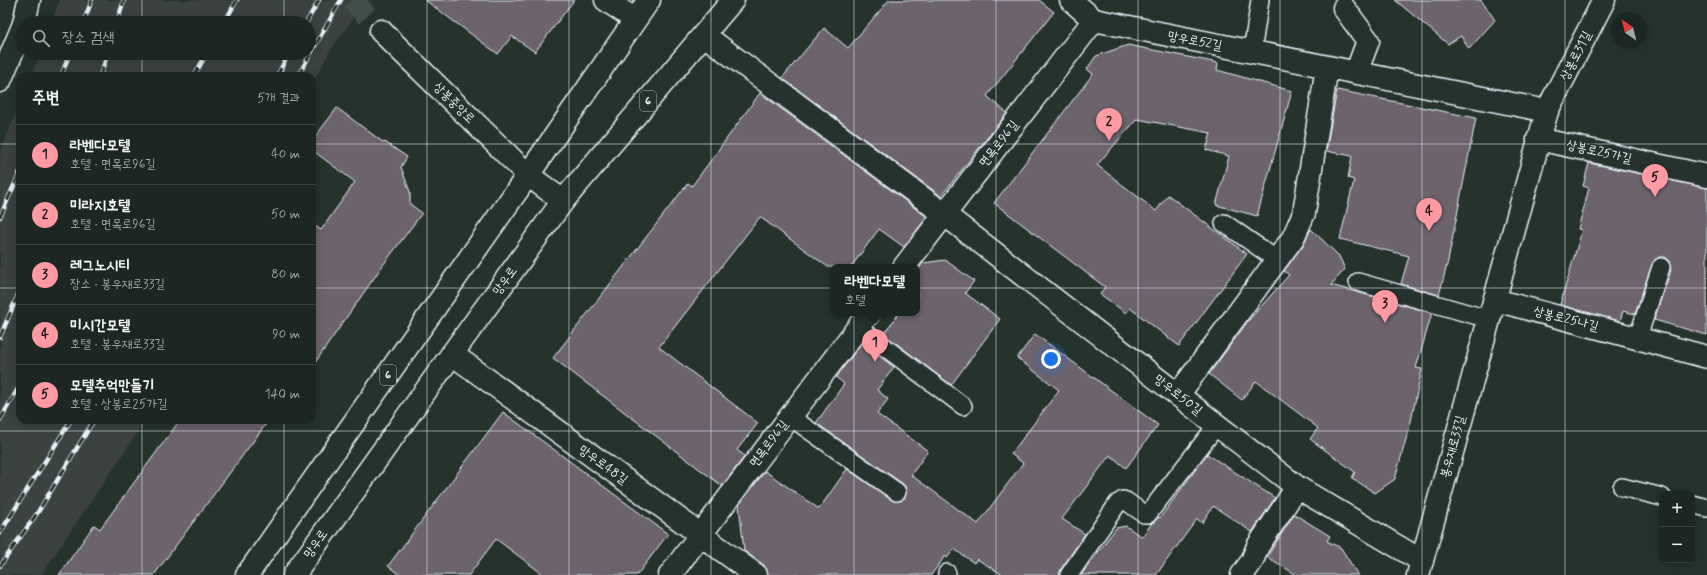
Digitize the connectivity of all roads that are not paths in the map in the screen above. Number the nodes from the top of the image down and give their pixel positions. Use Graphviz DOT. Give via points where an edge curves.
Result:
graph roads {
  1 [pos="29,0"];
  2 [pos="606,0"];
  3 [pos="649,0"];
  4 [pos="733,0"];
  5 [pos="1071,0"];
  6 [pos="1260,0"];
  7 [pos="1604,0"];
  8 [pos="1344,8"];
  9 [pos="26,16"];
  10 [pos="634,19"];
  11 [pos="1094,20"];
  12 [pos="381,31"];
  13 [pos="704,35"];
  14 [pos="16,43"];
  15 [pos="1252,52"];
  16 [pos="1327,67"];
  17 [pos="1356,73"];
  18 [pos="0,81"];
  19 [pos="1547,111"];
  20 [pos="1538,139"];
  21 [pos="528,175"];
  22 [pos="1707,176"];
  23 [pos="564,201"];
  24 [pos="944,214"];
  25 [pos="1224,223"];
  26 [pos="1277,260"];
  27 [pos="906,264"];
  28 [pos="1660,267"];
  29 [pos="1358,282"];
  30 [pos="1491,310"];
  31 [pos="863,320"];
  32 [pos="1638,337"];
  33 [pos="452,354"];
  34 [pos="1707,357"];
  35 [pos="1178,395"];
  36 [pos="963,406"];
  37 [pos="789,416"];
  38 [pos="1217,425"];
  39 [pos="1297,487"];
  40 [pos="1622,487"];
  41 [pos="897,492"];
  42 [pos="1659,496"];
  43 [pos="1695,505"];
  44 [pos="1707,508"];
  45 [pos="699,535"];
  46 [pos="1420,568"];
  47 [pos="247,575"];
  48 [pos="294,575"];
  49 [pos="670,575"];
  50 [pos="756,575"];
  51 [pos="1068,575"];
  52 [pos="1242,575"];
  1 -- 9 [label="street"];
  2 -- 10 [label="street"];
  3 -- 10 [label="street, 6"];
  4 -- 13 [label="street, 망우로 / 6"];
  5 -- 11 [label="street, 망우로52길"];
  6 -- 15 [label="lane"];
  7 -- 19 [label="street, 상봉로31길"];
  8 -- 17 [label="street" via="1368,41"];
  10 -- 21 [label="street, 6"];
  11 -- 15 [label="street, 망우로52길"];
  11 -- 24 [label="street, 면목로96길"];
  12 -- 21 [label="street, 상봉중앙로"];
  13 -- 23 [label="street, 망우로 / 6"];
  13 -- 24 [label="street, 망우로50길"];
  14 -- 18 [label="street"];
  15 -- 16 [label="street, 망우로52길"];
  16 -- 17 [label="street, 망우로52길"];
  16 -- 26 [label="street" via="1304,213 1293,238"];
  17 -- 19 [label="street, 망우로52길"];
  19 -- 20 [label="street, 봉우재로33길"];
  20 -- 22 [label="street, 상봉로25가길"];
  20 -- 30 [label="street, 봉우재로33길"];
  21 -- 23 [label="street, 상봉중앙로"];
  21 -- 47 [label="street, 6"];
  23 -- 33 [label="street, 망우로 / 6"];
  24 -- 27 [label="street, 면목로96길"];
  24 -- 35 [label="street, 망우로50길"];
  25 -- 26 [label="lane"];
  26 -- 35 [label="street"];
  28 -- 32 [label="lane"];
  29 -- 30 [label="lane"];
  30 -- 32 [label="street, 상봉로25나길"];
  30 -- 46 [label="street, 봉우재로33길"];
  31 -- 36 [label="lane"];
  31 -- 37 [label="street, 면목로96길"];
  32 -- 34 [label="street, 상봉로25나길"];
  33 -- 45 [label="street, 망우로48길"];
  33 -- 48 [label="street, 망우로 / 6"];
  35 -- 38 [label="street, 망우로50길"];
  37 -- 41 [label="lane"];
  37 -- 45 [label="street, 면목로96길"];
  38 -- 39 [label="street, 망우로50길"];
  38 -- 51 [label="lane" via="1148,514 1144,514 1126,501 1118,502"];
  39 -- 46 [label="street, 망우로50길"];
  39 -- 52 [label="street"];
  40 -- 42 [label="lane"];
  43 -- 44 [label="lane"];
  45 -- 49 [label="street, 면목로96길"];
  45 -- 50 [label="street, 망우로48길"];
}
